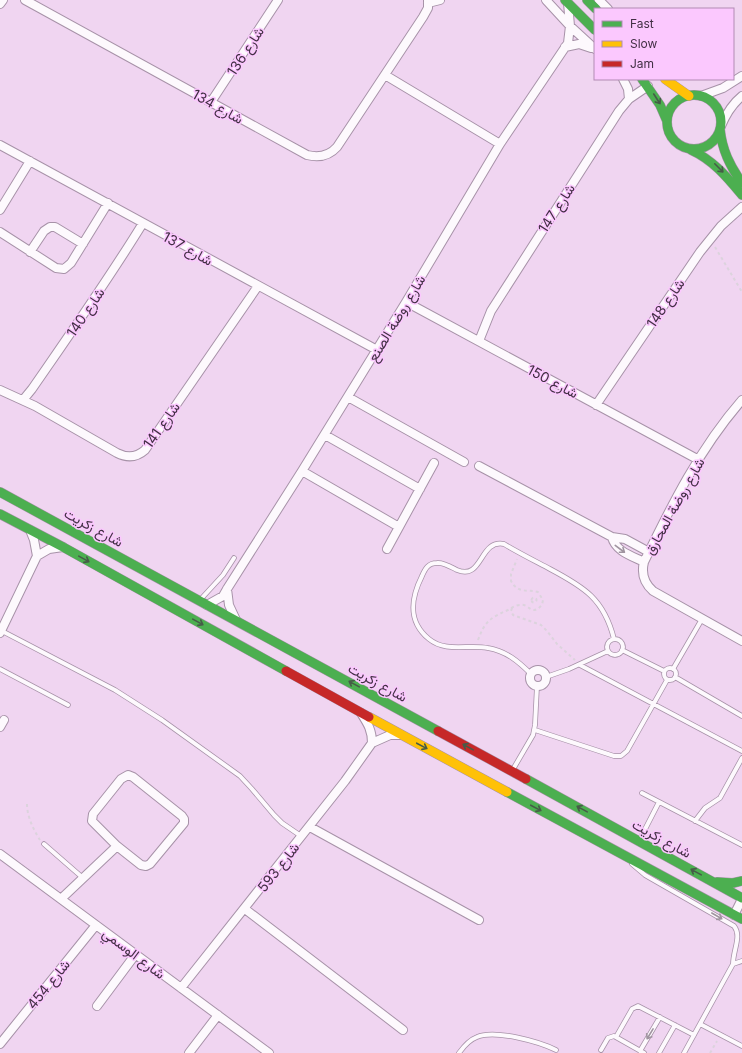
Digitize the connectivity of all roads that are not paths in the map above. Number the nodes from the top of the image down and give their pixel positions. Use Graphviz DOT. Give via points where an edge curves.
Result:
graph roads {
  1 [pos="3,0"];
  2 [pos="24,0"];
  3 [pos="278,0"];
  4 [pos="440,0"];
  5 [pos="546,0"];
  6 [pos="587,0"];
  7 [pos="599,0"];
  8 [pos="567,1"];
  9 [pos="428,2"];
  10 [pos="0,4"];
  11 [pos="595,8"];
  12 [pos="607,8"];
  13 [pos="570,26"];
  14 [pos="594,29"];
  15 [pos="565,47"];
  16 [pos="594,49"];
  17 [pos="594,50"];
  18 [pos="385,75"];
  19 [pos="742,76"];
  20 [pos="624,80"];
  21 [pos="666,80"];
  22 [pos="645,82"];
  23 [pos="689,96"];
  24 [pos="701,96"];
  25 [pos="742,96"];
  26 [pos="629,99"];
  27 [pos="211,102"];
  28 [pos="667,121"];
  29 [pos="721,127"];
  30 [pos="500,144"];
  31 [pos="0,145"];
  32 [pos="689,149"];
  33 [pos="30,161"];
  34 [pos="742,183"];
  35 [pos="742,195"];
  36 [pos="108,203"];
  37 [pos="742,207"];
  38 [pos="0,210"];
  39 [pos="143,223"];
  40 [pos="0,232"];
  41 [pos="83,244"];
  42 [pos="30,252"];
  43 [pos="258,286"];
  44 [pos="406,302"];
  45 [pos="479,341"];
  46 [pos="377,350"];
  47 [pos="0,390"];
  48 [pos="348,397"];
  49 [pos="23,400"];
  50 [pos="742,400"];
  51 [pos="596,405"];
  52 [pos="325,435"];
  53 [pos="699,460"];
  54 [pos="464,462"];
  55 [pos="434,463"];
  56 [pos="479,466"];
  57 [pos="302,471"];
  58 [pos="420,489"];
  59 [pos="0,492"];
  60 [pos="0,514"];
  61 [pos="399,526"];
  62 [pos="30,530"];
  63 [pos="612,537"];
  64 [pos="63,547"];
  65 [pos="387,549"];
  66 [pos="649,552"];
  67 [pos="37,556"];
  68 [pos="234,558"];
  69 [pos="644,562"];
  70 [pos="227,589"];
  71 [pos="203,603"];
  72 [pos="702,619"];
  73 [pos="236,620"];
  74 [pos="0,632"];
  75 [pos="614,638"];
  76 [pos="742,641"];
  77 [pos="622,650"];
  78 [pos="608,651"];
  79 [pos="580,665"];
  80 [pos="0,669"];
  81 [pos="673,669"];
  82 [pos="664,671"];
  83 [pos="531,674"];
  84 [pos="546,677"];
  85 [pos="675,677"];
  86 [pos="667,680"];
  87 [pos="537,686"];
  88 [pos="68,705"];
  89 [pos="653,705"];
  90 [pos="360,712"];
  91 [pos="742,716"];
  92 [pos="535,730"];
  93 [pos="401,735"];
  94 [pos="372,743"];
  95 [pos="742,751"];
  96 [pos="742,758"];
  97 [pos="512,771"];
  98 [pos="642,793"];
  99 [pos="660,802"];
  100 [pos="695,821"];
  101 [pos="310,826"];
  102 [pos="302,837"];
  103 [pos="639,841"];
  104 [pos="44,844"];
  105 [pos="742,845"];
  106 [pos="117,846"];
  107 [pos="0,854"];
  108 [pos="626,856"];
  109 [pos="83,878"];
  110 [pos="742,881"];
  111 [pos="714,882"];
  112 [pos="62,898"];
  113 [pos="742,898"];
  114 [pos="244,909"];
  115 [pos="740,917"];
  116 [pos="479,920"];
  117 [pos="96,925"];
  118 [pos="135,954"];
  119 [pos="742,961"];
  120 [pos="733,964"];
  121 [pos="181,988"];
  122 [pos="97,1006"];
  123 [pos="218,1015"];
  124 [pos="660,1017"];
  125 [pos="700,1024"];
  126 [pos="675,1025"];
  127 [pos="403,1030"];
  128 [pos="694,1035"];
  129 [pos="616,1037"];
  130 [pos="0,1044"];
  131 [pos="742,1046"];
  132 [pos="556,1050"];
  133 [pos="600,1050"];
  134 [pos="642,1052"];
  135 [pos="189,1053"];
  136 [pos="269,1053"];
  137 [pos="459,1053"];
  138 [pos="659,1053"];
  139 [pos="684,1053"];
  1 -- 10 [label="street"];
  2 -- 27 [label="street, شارع 134"];
  3 -- 27 [label="street, شارع 136"];
  4 -- 9 [label="street"];
  5 -- 13 [label="street"];
  6 -- 11 [label="street"];
  7 -- 12 [label="street"];
  8 -- 13 [label="street, شارع روضة الصنع"];
  8 -- 14 [label="street"];
  9 -- 18 [label="street, شارع 134" via="423,17"];
  13 -- 15 [label="street, شارع روضة الصنع"];
  13 -- 16 [label="street"];
  15 -- 17 [label="street" via="583,44"];
  15 -- 30 [label="street, شارع روضة الصنع"];
  18 -- 27 [label="street, شارع 134" via="337,147 321,156 307,155"];
  18 -- 30 [label="street"];
  19 -- 24 [label="street" via="723,88"];
  20 -- 26 [label="street"];
  21 -- 23 [label="street"];
  22 -- 26 [label="street, شارع 147"];
  22 -- 28 [label="street, one-way" via="660,104"];
  23 -- 24 [label="street"];
  23 -- 28 [label="street" via="674,105"];
  24 -- 29 [label="street" via="716,106 721,117"];
  25 -- 29 [label="street" via="732,105"];
  26 -- 45 [label="street, شارع 147" via="619,110 491,311"];
  28 -- 32 [label="street" via="672,139"];
  29 -- 32 [label="street" via="716,139 706,147"];
  29 -- 34 [label="street" via="726,158"];
  30 -- 44 [label="street, شارع روضة الصنع"];
  31 -- 33 [label="street, شارع 137"];
  32 -- 35 [label="street, one-way" via="698,152 726,174"];
  33 -- 36 [label="street, شارع 137"];
  33 -- 38 [label="street"];
  36 -- 39 [label="street, شارع 137"];
  36 -- 41 [label="street"];
  37 -- 51 [label="street, شارع 148" via="700,252"];
  39 -- 43 [label="street, شارع 137"];
  39 -- 49 [label="street, شارع 140" via="89,307"];
  40 -- 42 [label="street"];
  41 -- 42 [label="street" via="50,227 44,231"];
  41 -- 42 [label="street" via="68,267 60,269"];
  43 -- 46 [label="street, شارع 137"];
  43 -- 49 [label="street, شارع 141" via="145,450 136,456 126,457 117,453"];
  44 -- 45 [label="street, شارع 150"];
  44 -- 46 [label="street, شارع روضة الصنع"];
  45 -- 51 [label="street, شارع 150"];
  46 -- 48 [label="street, شارع روضة الصنع"];
  47 -- 49 [label="street, شارع 141"];
  48 -- 52 [label="street, شارع روضة الصنع"];
  48 -- 54 [label="street"];
  50 -- 53 [label="street, شارع روضة المحارق"];
  51 -- 53 [label="street, شارع 150"];
  52 -- 57 [label="street, شارع روضة الصنع"];
  52 -- 58 [label="street"];
  53 -- 66 [label="street, شارع روضة المحارق"];
  55 -- 58 [label="street"];
  56 -- 63 [label="street"];
  57 -- 61 [label="street"];
  57 -- 70 [label="street, شارع روضة الصنع"];
  58 -- 61 [label="street"];
  59 -- 71 [label="street, شارع زكريت"];
  60 -- 62 [label="street, شارع زكريت"];
  61 -- 65 [label="street"];
  62 -- 64 [label="street, شارع زكريت"];
  62 -- 67 [label="street"];
  63 -- 66 [label="street" via="629,541"];
  63 -- 69 [label="street, one-way" via="620,550"];
  64 -- 67 [label="street" via="49,549"];
  64 -- 90 [label="street, شارع زكريت, one-way"];
  66 -- 69 [label="street, شارع روضة المحارق"];
  67 -- 74 [label="street"];
  68 -- 71 [label="lane"];
  69 -- 72 [label="street, شارع روضة المحارق" via="642,573 649,588"];
  70 -- 71 [label="street, شارع روضة الصنع" via="223,596"];
  70 -- 73 [label="street" via="229,605"];
  71 -- 73 [label="street, شارع زكريت"];
  72 -- 76 [label="street, شارع روضة المحارق"];
  72 -- 81 [label="lane"];
  97 -- 73 [label="street, شارع زكريت, one-way"];
  74 -- 102 [label="lane" via="115,690 162,720 240,776 274,815"];
  75 -- 77 [label="lane" via="622,644"];
  75 -- 78 [label="lane" via="608,642"];
  75 -- 83 [label="lane" via="605,614 589,593 504,544 495,544 488,549 475,568 466,572 441,563 433,563 425,569 413,599 416,621 424,635 434,642 447,646 488,648 504,653"];
  77 -- 78 [label="lane" via="614,655"];
  77 -- 82 [label="lane"];
  78 -- 79 [label="lane"];
  79 -- 84 [label="lane"];
  79 -- 89 [label="lane"];
  80 -- 88 [label="lane"];
  81 -- 82 [label="lane" via="668,668"];
  81 -- 85 [label="lane"];
  82 -- 86 [label="lane"];
  83 -- 84 [label="street" via="540,670"];
  83 -- 87 [label="street" via="531,683"];
  84 -- 87 [label="street" via="544,684"];
  85 -- 86 [label="lane"];
  85 -- 91 [label="lane"];
  86 -- 89 [label="lane"];
  87 -- 92 [label="lane"];
  89 -- 92 [label="lane" via="627,751 617,757"];
  89 -- 95 [label="lane"];
  90 -- 93 [label="street, شارع زكريت"];
  90 -- 94 [label="street" via="370,727"];
  92 -- 97 [label="lane"];
  93 -- 94 [label="street" via="390,735"];
  93 -- 108 [label="street, شارع زكريت, one-way"];
  94 -- 101 [label="street, شارع 593"];
  96 -- 100 [label="lane" via="720,798 705,808"];
  103 -- 97 [label="street, شارع زكريت, one-way"];
  98 -- 99 [label="lane"];
  99 -- 100 [label="lane"];
  99 -- 103 [label="lane"];
  100 -- 105 [label="lane"];
  101 -- 102 [label="street, شارع 593"];
  101 -- 116 [label="street"];
  102 -- 114 [label="street, شارع 593"];
  111 -- 103 [label="street, شارع زكريت, one-way"];
  104 -- 109 [label="lane"];
  106 -- 106 [label="street" via="141,865 148,866 184,823 184,817 133,777 123,777 92,817 93,824"];
  106 -- 109 [label="street"];
  107 -- 112 [label="street, شارع الوسمي"];
  108 -- 115 [label="street, شارع زكريت"];
  108 -- 120 [label="lane, one-way" via="639,871 737,928 739,936"];
  109 -- 112 [label="street"];
  110 -- 111 [label="street"];
  111 -- 113 [label="street, شارع زكريت"];
  112 -- 117 [label="street, شارع الوسمي"];
  113 -- 115 [label="street, شارع زكريت"];
  114 -- 121 [label="street, شارع 593"];
  114 -- 127 [label="street"];
  117 -- 118 [label="street, شارع الوسمي"];
  117 -- 130 [label="street, شارع 454"];
  118 -- 121 [label="street, شارع الوسمي"];
  118 -- 122 [label="street"];
  119 -- 120 [label="lane"];
  120 -- 125 [label="lane"];
  121 -- 123 [label="street, شارع الوسمي"];
  123 -- 135 [label="street"];
  123 -- 136 [label="street, شارع الوسمي"];
  124 -- 126 [label="lane"];
  124 -- 129 [label="lane" via="640,1006 635,1006"];
  124 -- 134 [label="lane, one-way"];
  125 -- 128 [label="lane"];
  125 -- 131 [label="lane"];
  126 -- 128 [label="lane"];
  126 -- 138 [label="lane"];
  128 -- 139 [label="lane"];
  129 -- 133 [label="lane" via="608,1038"];
  129 -- 134 [label="lane"];
  132 -- 137 [label="lane" via="524,1038 489,1035 470,1040"];
}
